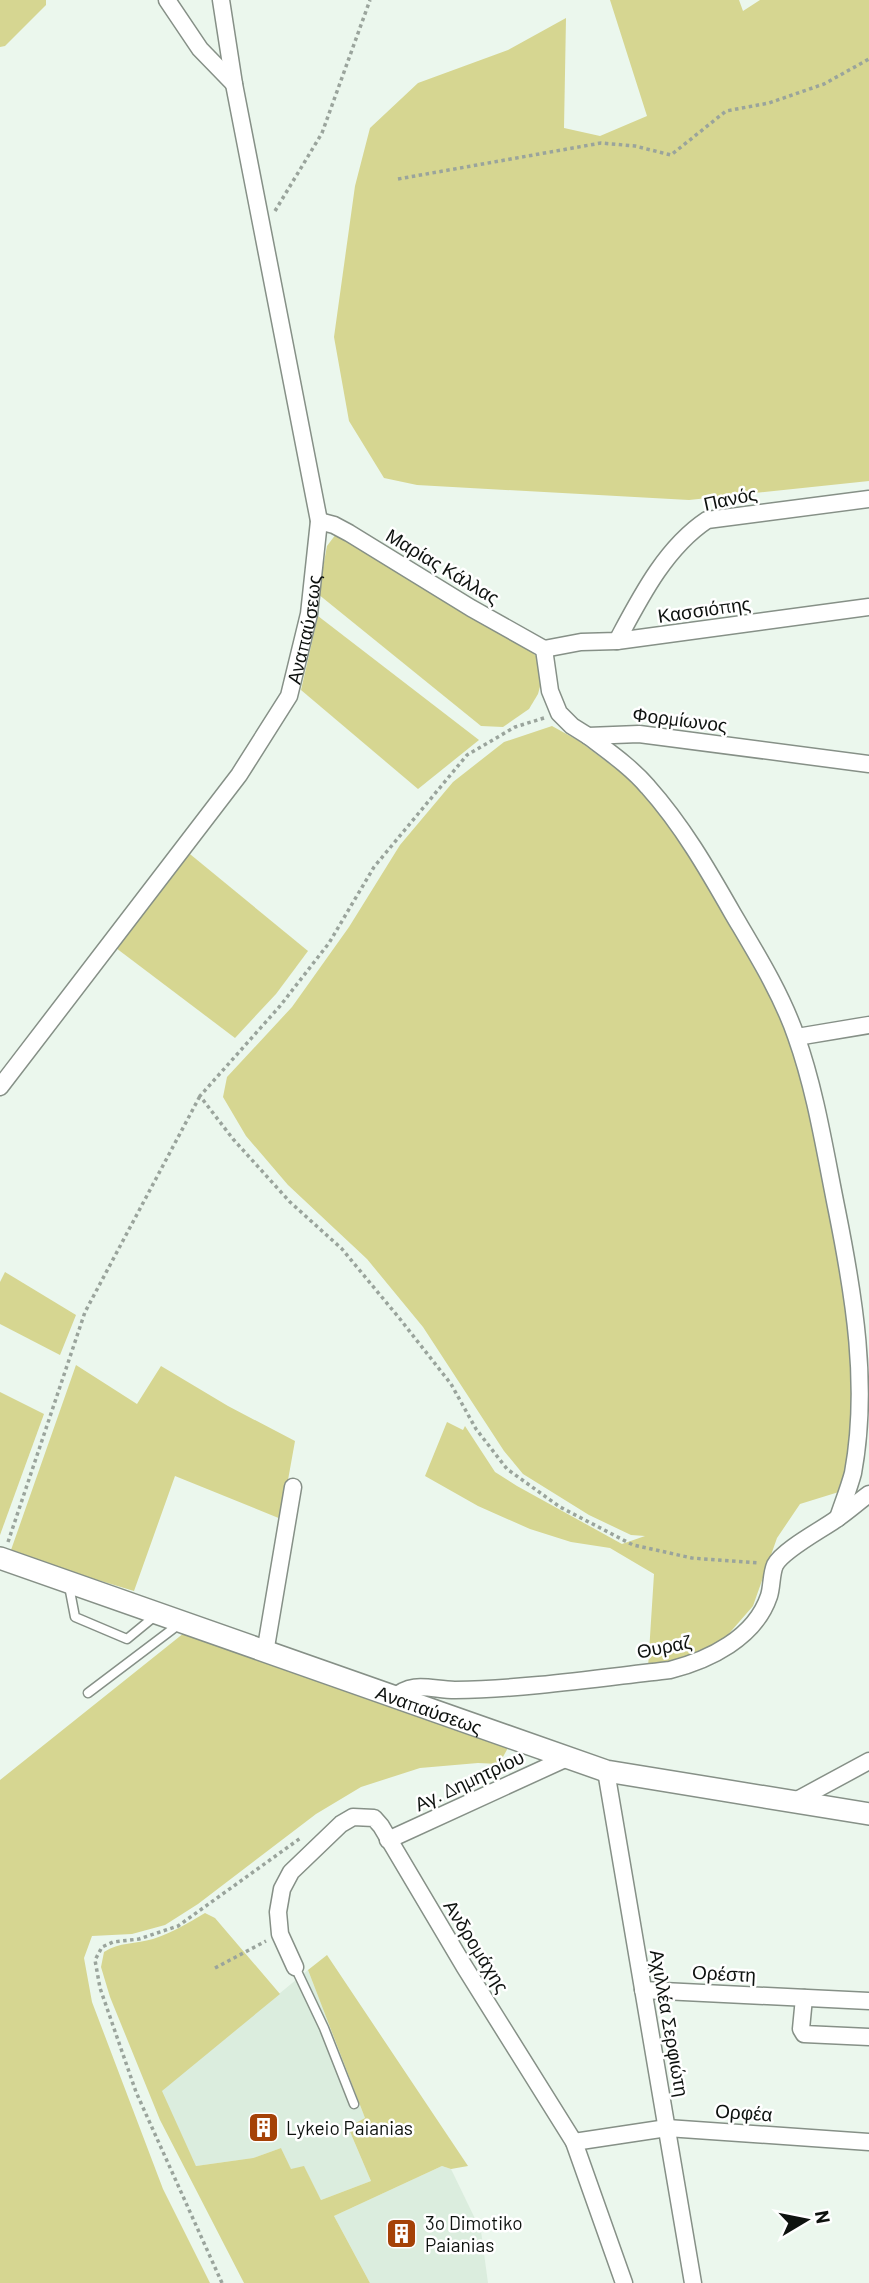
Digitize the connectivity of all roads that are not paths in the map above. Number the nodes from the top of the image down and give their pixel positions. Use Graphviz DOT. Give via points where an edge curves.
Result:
graph roads {
  1 [pos="167,0"];
  2 [pos="220,0"];
  3 [pos="233,84"];
  4 [pos="869,499"];
  5 [pos="319,521"];
  6 [pos="869,607"];
  7 [pos="617,641"];
  8 [pos="544,649"];
  9 [pos="588,736"];
  10 [pos="869,764"];
  11 [pos="869,1025"];
  12 [pos="796,1037"];
  13 [pos="0,1087"];
  14 [pos="293,1486"];
  15 [pos="869,1494"];
  16 [pos="838,1518"];
  17 [pos="1,1559"];
  18 [pos="68,1583"];
  19 [pos="157,1615"];
  20 [pos="180,1623"];
  21 [pos="265,1653"];
  22 [pos="88,1693"];
  23 [pos="394,1698"];
  24 [pos="566,1758"];
  25 [pos="869,1761"];
  26 [pos="606,1771"];
  27 [pos="797,1800"];
  28 [pos="869,1814"];
  29 [pos="388,1840"];
  30 [pos="295,1967"];
  31 [pos="643,1990"];
  32 [pos="804,1998"];
  33 [pos="869,2001"];
  34 [pos="869,2037"];
  35 [pos="354,2104"];
  36 [pos="667,2128"];
  37 [pos="574,2142"];
  38 [pos="869,2142"];
  39 [pos="624,2283"];
  40 [pos="693,2283"];
  1 -- 3 [label="street" via="200,49"];
  2 -- 3 [label="street, Αναπαύσεως"];
  3 -- 5 [label="street, Αναπαύσεως"];
  4 -- 7 [label="street, Πανός" via="707,520 669,555"];
  5 -- 8 [label="street, Μαρίας Κάλλας" via="349,533"];
  5 -- 13 [label="street, Αναπαύσεως" via="310,614 289,696 239,775"];
  6 -- 7 [label="street, Κασσιόπης"];
  7 -- 8 [label="street, Κασσιόπης"];
  8 -- 9 [label="street" via="550,691 559,713"];
  9 -- 10 [label="street, Φορμίωνος" via="639,734"];
  9 -- 12 [label="street" via="649,787 691,844 744,931"];
  11 -- 12 [label="street"];
  12 -- 16 [label="street" via="831,1178 857,1333 861,1402 853,1473"];
  14 -- 21 [label="street"];
  15 -- 16 [label="street"];
  16 -- 23 [label="street, Θυραζ" via="776,1564 769,1598 739,1637 695,1664 487,1689 414,1686"];
  17 -- 18 [label="street, Αναπαύσεως"];
  18 -- 19 [label="street, Αναπαύσεως"];
  18 -- 19 [label="lane" via="75,1617 127,1639"];
  19 -- 20 [label="street, Αναπαύσεως"];
  20 -- 21 [label="street, Αναπαύσεως"];
  20 -- 22 [label="lane"];
  21 -- 23 [label="street, Αναπαύσεως"];
  23 -- 24 [label="street, Αναπαύσεως"];
  24 -- 26 [label="street, Αναπαύσεως"];
  24 -- 29 [label="street, Αγ. Δημητρίου"];
  25 -- 27 [label="street"];
  26 -- 27 [label="street, Αναπαύσεως"];
  26 -- 31 [label="street, Αχιλλέα Σερφιώτη"];
  27 -- 28 [label="street, Αναπαύσεως"];
  29 -- 30 [label="street, Ανδρομάχης" via="374,1818 353,1817 291,1872 278,1912 280,1934"];
  29 -- 37 [label="street, Ανδρομάχης"];
  30 -- 35 [label="lane"];
  31 -- 32 [label="street, Ορέστη"];
  31 -- 36 [label="street, Αχιλλέα Σερφιώτη"];
  32 -- 33 [label="street, Ορέστη"];
  32 -- 34 [label="street" via="804,2034"];
  36 -- 37 [label="street, Ορφέα"];
  36 -- 38 [label="street, Ορφέα"];
  36 -- 40 [label="street, Αχιλλέα Σερφιώτη"];
  37 -- 39 [label="street, Ανδρομάχης"];
}
